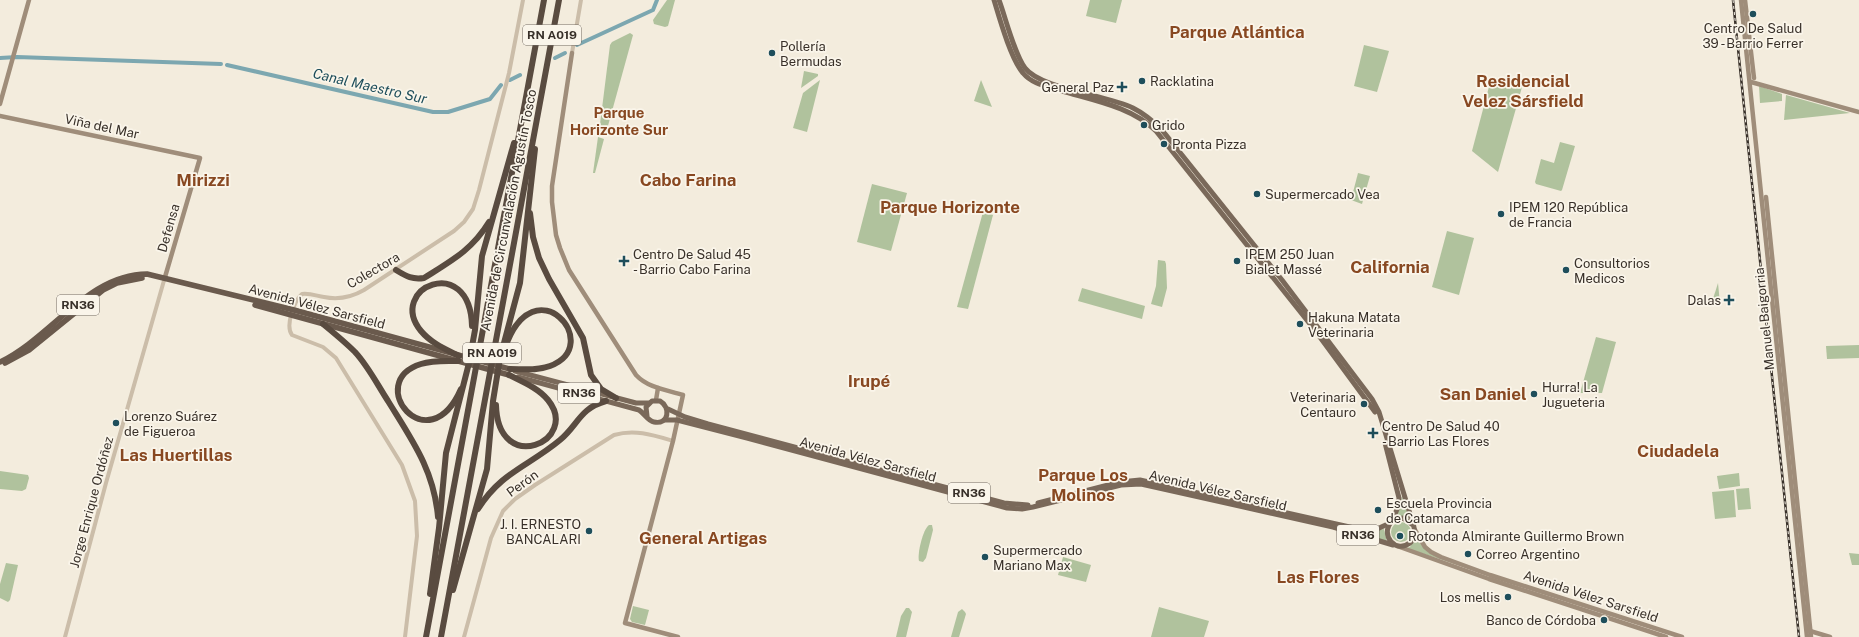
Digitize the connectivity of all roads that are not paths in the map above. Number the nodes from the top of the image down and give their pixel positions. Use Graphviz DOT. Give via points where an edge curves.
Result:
graph roads {
  1 [pos="29,0"];
  2 [pos="523,0"];
  3 [pos="544,0"];
  4 [pos="559,0"];
  5 [pos="581,0"];
  6 [pos="994,0"];
  7 [pos="999,0"];
  8 [pos="1741,0"];
  9 [pos="1745,0"];
  10 [pos="572,53"];
  11 [pos="1753,83"];
  12 [pos="541,96"];
  13 [pos="0,104"];
  14 [pos="1859,112"];
  15 [pos="0,116"];
  16 [pos="523,116"];
  17 [pos="200,158"];
  18 [pos="529,193"];
  19 [pos="496,208"];
  20 [pos="396,270"];
  21 [pos="165,279"];
  22 [pos="293,313"];
  23 [pos="323,324"];
  24 [pos="1780,346"];
  25 [pos="458,358"];
  26 [pos="470,361"];
  27 [pos="0,362"];
  28 [pos="0,366"];
  29 [pos="498,369"];
  30 [pos="510,372"];
  31 [pos="658,388"];
  32 [pos="616,398"];
  33 [pos="656,400"];
  34 [pos="606,401"];
  35 [pos="650,403"];
  36 [pos="668,409"];
  37 [pos="678,414"];
  38 [pos="647,416"];
  39 [pos="664,420"];
  40 [pos="677,420"];
  41 [pos="673,441"];
  42 [pos="473,519"];
  43 [pos="1392,522"];
  44 [pos="1414,527"];
  45 [pos="438,537"];
  46 [pos="1396,546"];
  47 [pos="444,622"];
  48 [pos="1810,631"];
  49 [pos="65,637"];
  50 [pos="405,637"];
  51 [pos="425,637"];
  52 [pos="441,637"];
  53 [pos="464,637"];
  54 [pos="678,637"];
  55 [pos="1666,637"];
  56 [pos="1682,637"];
  57 [pos="1808,637"];
  58 [pos="1811,637"];
  59 [pos="1830,637"];
  1 -- 13 [label="main road"];
  2 -- 20 [label="street, Colectora" via="504,92 472,209 464,222 454,231"];
  3 -- 16 [label="highway, Avenida de Circunvalación Agustín Tosco / RN A019"];
  4 -- 12 [label="highway, Avenida de Circunvalación Agustín Tosco / RN A019"];
  5 -- 10 [label="street"];
  6 -- 43 [label="main road" via="1016,63 1026,76 1044,86 1122,109 1147,123 1363,393 1379,421 1398,496 1398,507"];
  7 -- 44 [label="main road" via="1019,56 1028,72 1044,82 1132,107 1151,119 1258,249 1374,403 1382,420"];
  8 -- 11 [label="main road, Manuel Baigorria"];
  9 -- 11 [label="main road, Manuel Baigorria"];
  10 -- 31 [label="main road" via="552,186 553,216 558,241 569,270 632,370 643,381"];
  11 -- 14 [label="main road"];
  11 -- 24 [label="main road, Manuel Baigorria"];
  12 -- 18 [label="highway"];
  12 -- 47 [label="highway, Avenida de Circunvalación Agustín Tosco / RN A019"];
  15 -- 17 [label="main road, Viña del Mar"];
  16 -- 19 [label="highway"];
  16 -- 51 [label="highway, Avenida de Circunvalación Agustín Tosco / RN A019"];
  17 -- 21 [label="main road, Defensa"];
  18 -- 29 [label="highway" via="520,283"];
  18 -- 32 [label="highway" via="533,237 543,268 582,338 591,375 601,389"];
  19 -- 20 [label="highway" via="478,239 450,262 424,278 408,278"];
  19 -- 26 [label="highway" via="481,261"];
  20 -- 22 [label="street, Colectora" via="349,297 332,298 302,294"];
  21 -- 22 [label="highway, Avenida Vélez Sarsfield / RN36"];
  21 -- 27 [label="highway, Avenida Vélez Sarsfield / RN36" via="142,274 124,276 108,282 27,347"];
  21 -- 28 [label="highway, Avenida Vélez Sarsfield / RN36" via="137,278 110,286 23,354"];
  21 -- 49 [label="street, Jorge Enrique Ordóñez"];
  22 -- 23 [label="highway, Avenida Vélez Sarsfield / RN36"];
  22 -- 25 [label="highway, Avenida Vélez Sarsfield / RN36"];
  22 -- 50 [label="street" via="289,329 292,335 328,350 342,367 395,453 409,482 415,502 417,536"];
  23 -- 25 [label="highway, Avenida Vélez Sarsfield / RN36"];
  23 -- 45 [label="highway" via="365,364 419,450 435,494"];
  24 -- 48 [label="main road, Manuel Baigorria"];
  24 -- 57 [label="main road, Manuel Baigorria"];
  25 -- 26 [label="highway" via="427,362 407,372 399,382 398,391 400,403 408,413 426,420 443,414 459,393"];
  25 -- 26 [label="highway" via="431,340 415,322 415,299 420,291 430,285 449,284 465,295 472,319"];
  25 -- 30 [label="highway, Avenida Vélez Sarsfield / RN36"];
  26 -- 45 [label="highway" via="446,454"];
  29 -- 30 [label="highway" via="511,333 523,318 541,310 560,316 567,325 571,340 562,359 545,368"];
  29 -- 30 [label="highway" via="496,410 501,430 508,440 517,445 538,445 552,433 554,411 541,393"];
  29 -- 42 [label="highway" via="488,461"];
  30 -- 32 [label="main road, Avenida Vélez Sarsfield / RN36"];
  30 -- 34 [label="main road, Avenida Vélez Sarsfield / RN36"];
  31 -- 33 [label="main road"];
  31 -- 37 [label="main road" via="683,394"];
  32 -- 35 [label="main road, Avenida Vélez Sarsfield / RN36" via="636,403"];
  33 -- 35 [label="main road"];
  33 -- 36 [label="main road, RN36" via="663,402"];
  34 -- 38 [label="main road, Avenida Vélez Sarsfield / RN36" via="639,410"];
  34 -- 42 [label="highway" via="590,406 567,434 505,477 483,501"];
  35 -- 38 [label="main road" via="646,407"];
  36 -- 37 [label="main road, Avenida Vélez Sarsfield / RN36"];
  36 -- 39 [label="main road"];
  37 -- 40 [label="main road"];
  37 -- 43 [label="main road, Avenida Vélez Sarsfield / RN36" via="1013,505 1033,504 1120,482 1140,480 1363,530 1375,530"];
  38 -- 39 [label="main road, RN36" via="656,422"];
  39 -- 40 [label="main road, Avenida Vélez Sarsfield / RN36"];
  40 -- 41 [label="main road"];
  40 -- 46 [label="main road, Avenida Vélez Sarsfield / RN36" via="1012,508 1033,508 1136,483 1333,527"];
  41 -- 53 [label="street, Perón" via="636,432 614,435 509,504 494,528"];
  41 -- 54 [label="main road" via="624,623"];
  42 -- 47 [label="highway"];
  43 -- 44 [label="main road, RN36" via="1403,518"];
  43 -- 46 [label="main road, RN36" via="1388,527 1387,536"];
  44 -- 46 [label="main road, RN36" via="1415,536 1411,542 1406,546"];
  44 -- 56 [label="main road, Avenida Vélez Sarsfield" via="1425,547 1440,557"];
  45 -- 51 [label="highway"];
  46 -- 55 [label="main road, Avenida Vélez Sarsfield / RN36"];
  47 -- 52 [label="highway, Avenida de Circunvalación Agustín Tosco / RN A019"];
  48 -- 58 [label="main road, Manuel Baigorria"];
  48 -- 59 [label="main road"];
}
